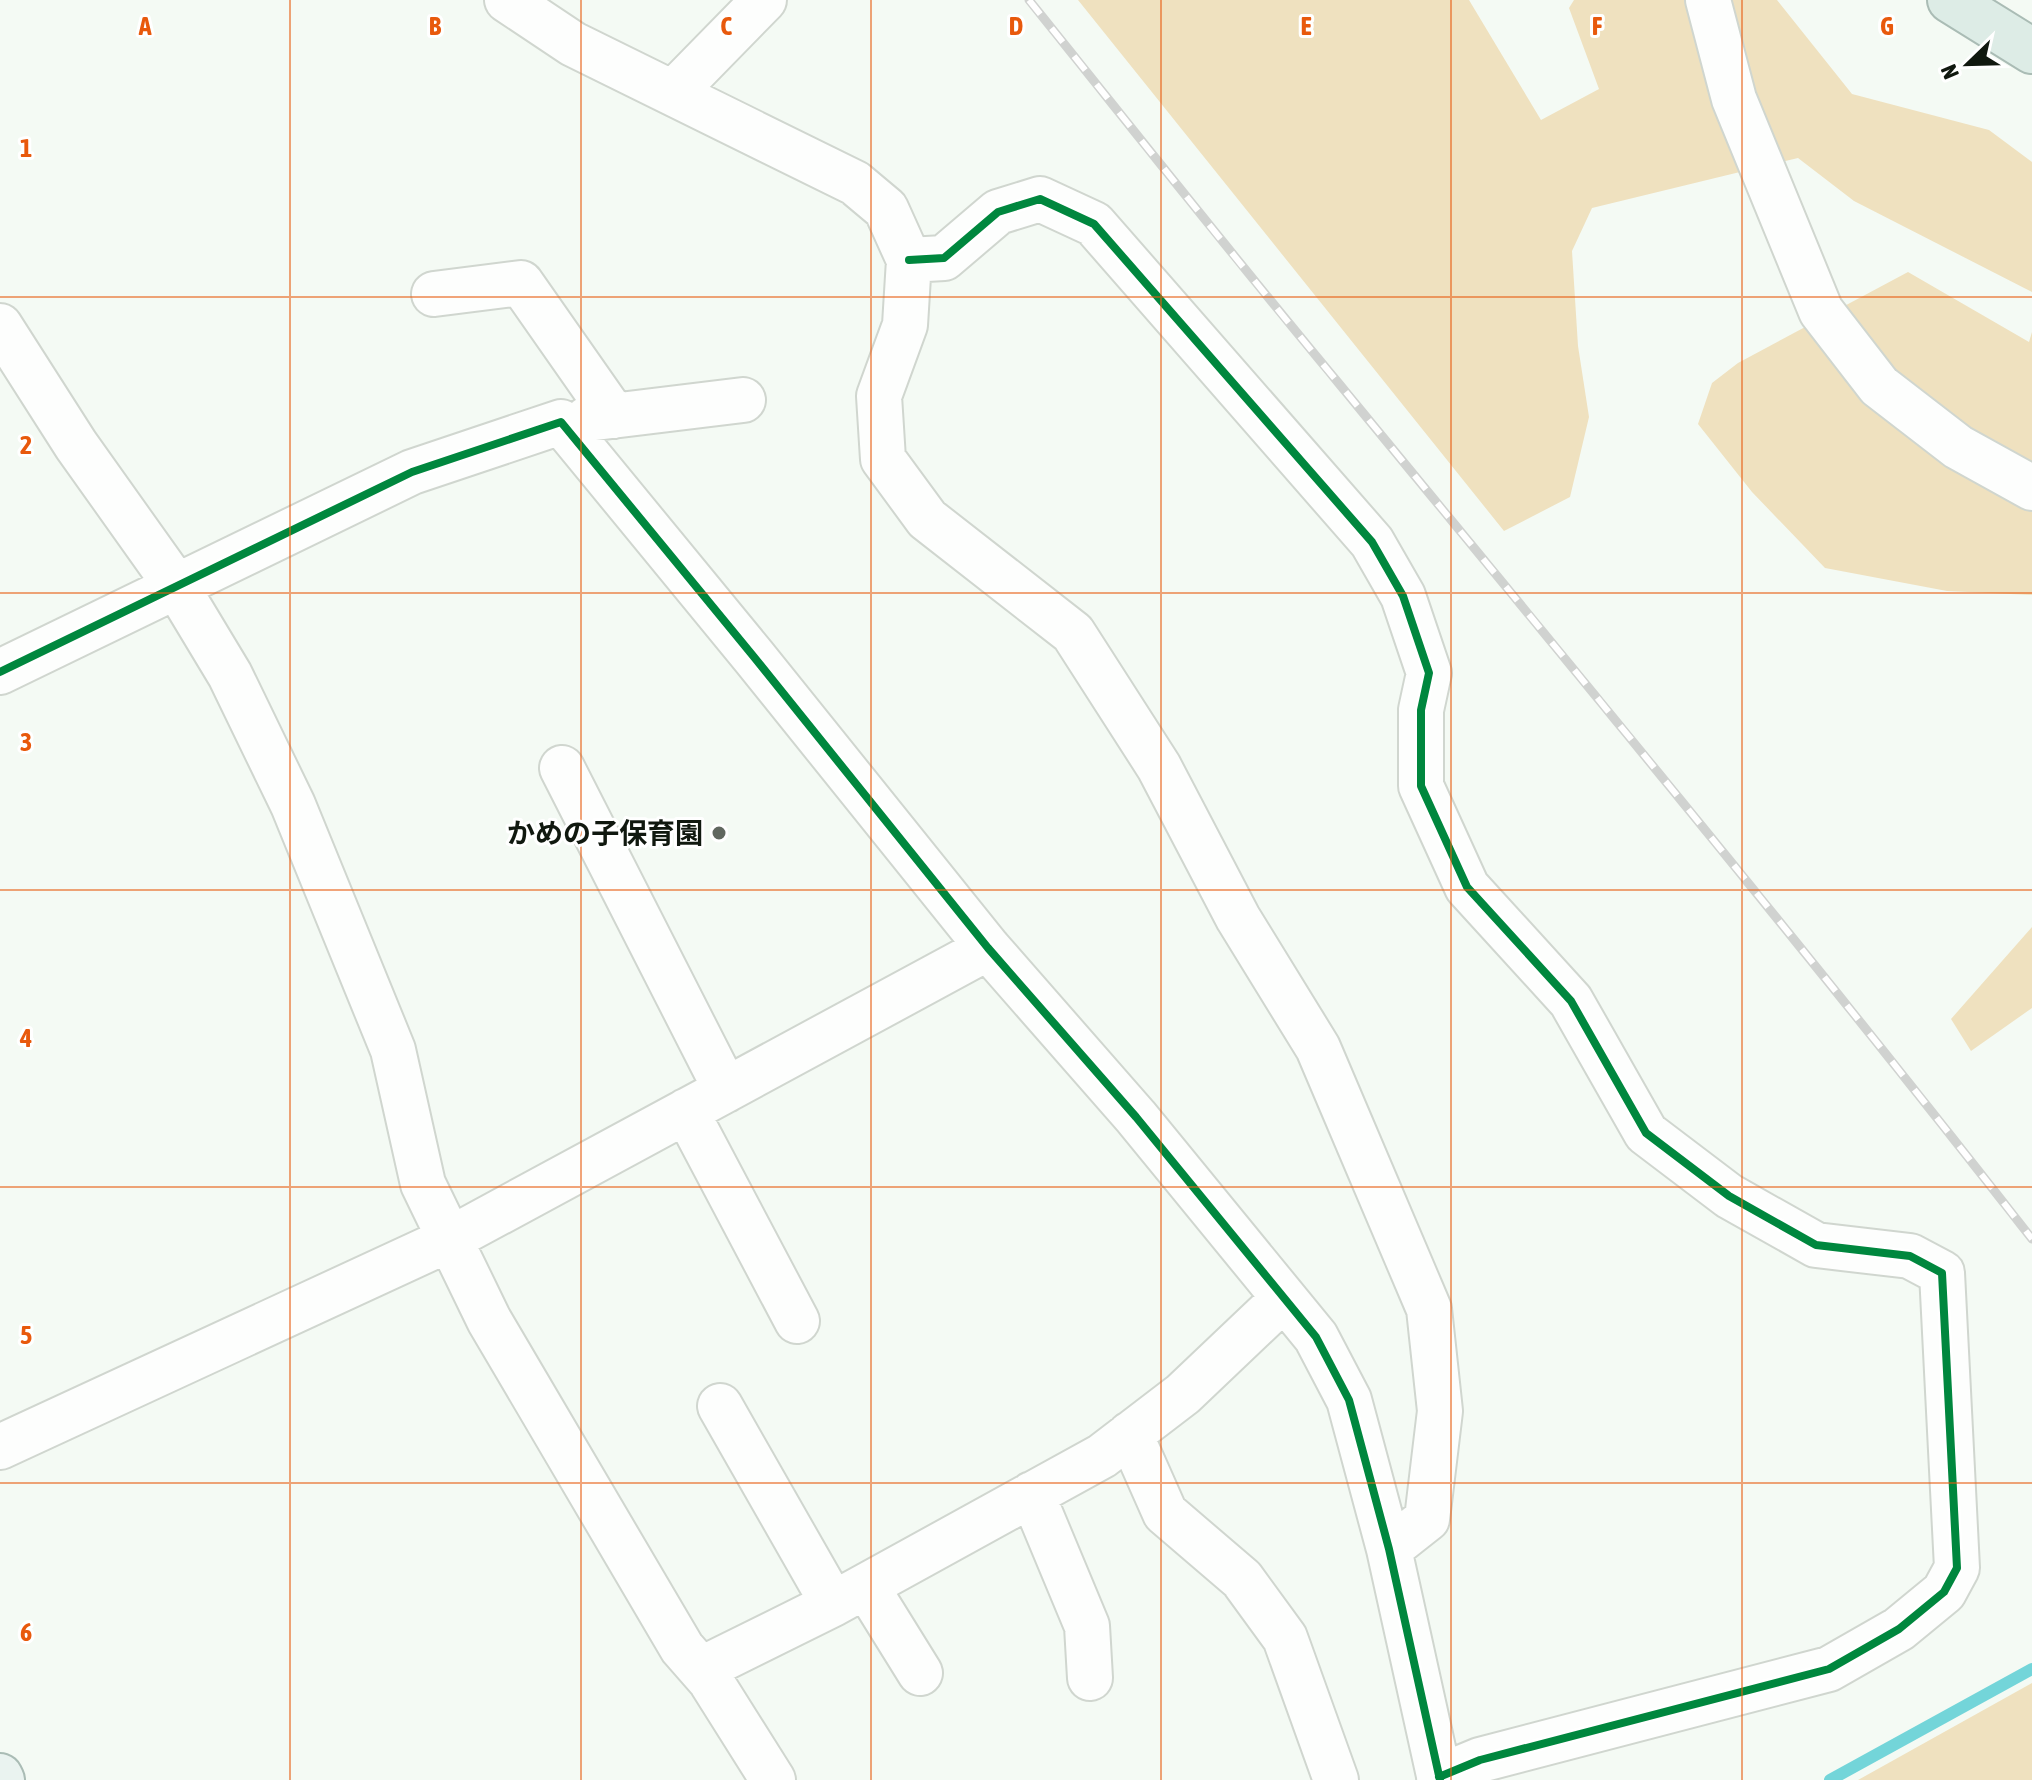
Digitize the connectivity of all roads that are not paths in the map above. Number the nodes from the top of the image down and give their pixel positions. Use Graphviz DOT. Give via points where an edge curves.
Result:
graph roads {
  1 [pos="507,0"];
  2 [pos="764,0"];
  3 [pos="1708,0"];
  4 [pos="1950,0"];
  5 [pos="2032,51"];
  6 [pos="673,93"];
  7 [pos="909,260"];
  8 [pos="434,294"];
  9 [pos="0,326"];
  10 [pos="743,400"];
  11 [pos="614,416"];
  12 [pos="561,422"];
  13 [pos="2032,488"];
  14 [pos="177,587"];
  15 [pos="0,672"];
  16 [pos="562,768"];
  17 [pos="988,948"];
  18 [pos="726,1090"];
  19 [pos="686,1111"];
  20 [pos="450,1239"];
  21 [pos="1283,1299"];
  22 [pos="797,1321"];
  23 [pos="720,1406"];
  24 [pos="1130,1434"];
  25 [pos="0,1447"];
  26 [pos="1032,1494"];
  27 [pos="1389,1549"];
  28 [pos="849,1595"];
  29 [pos="920,1673"];
  30 [pos="1090,1678"];
  31 [pos="710,1680"];
  32 [pos="1440,1778"];
  33 [pos="773,1780"];
  34 [pos="1336,1780"];
  1 -- 6 [label="street" via="573,44"];
  2 -- 6 [label="street"];
  3 -- 13 [label="street" via="1734,99 1821,311 1879,386 1958,447"];
  4 -- 5 [label="highway"];
  6 -- 7 [label="street" via="855,183 886,209"];
  7 -- 27 [label="street" via="905,325 879,396 883,459 927,519 1073,633 1159,767 1238,918 1318,1048 1429,1309 1440,1411 1427,1519"];
  7 -- 32 [label="street" via="944,258 998,212 1040,199 1094,224 1372,542 1403,596 1429,673 1421,710 1421,786 1467,887 1571,1001 1646,1133 1729,1196 1816,1245 1910,1256 1942,1273 1957,1568 1944,1592 1899,1629 1829,1669 1480,1760"];
  8 -- 11 [label="street" via="521,283"];
  9 -- 14 [label="street"];
  10 -- 11 [label="street"];
  11 -- 12 [label="street"];
  12 -- 14 [label="street" via="412,472"];
  12 -- 17 [label="street"];
  14 -- 15 [label="street"];
  14 -- 20 [label="street" via="230,675 293,805 393,1050 423,1184"];
  16 -- 18 [label="street"];
  17 -- 18 [label="street"];
  17 -- 21 [label="street" via="1136,1117"];
  18 -- 19 [label="street"];
  19 -- 20 [label="street"];
  19 -- 22 [label="street"];
  20 -- 25 [label="street"];
  20 -- 31 [label="street" via="489,1320 682,1648"];
  21 -- 24 [label="street" via="1183,1394"];
  21 -- 27 [label="street" via="1316,1337 1349,1400"];
  23 -- 28 [label="street"];
  24 -- 26 [label="street" via="1102,1456"];
  24 -- 34 [label="street" via="1165,1513 1242,1579 1285,1638"];
  26 -- 28 [label="street"];
  26 -- 30 [label="street" via="1087,1626"];
  27 -- 32 [label="street"];
  28 -- 29 [label="street"];
  28 -- 31 [label="street" via="716,1662"];
  31 -- 33 [label="street"];
}
